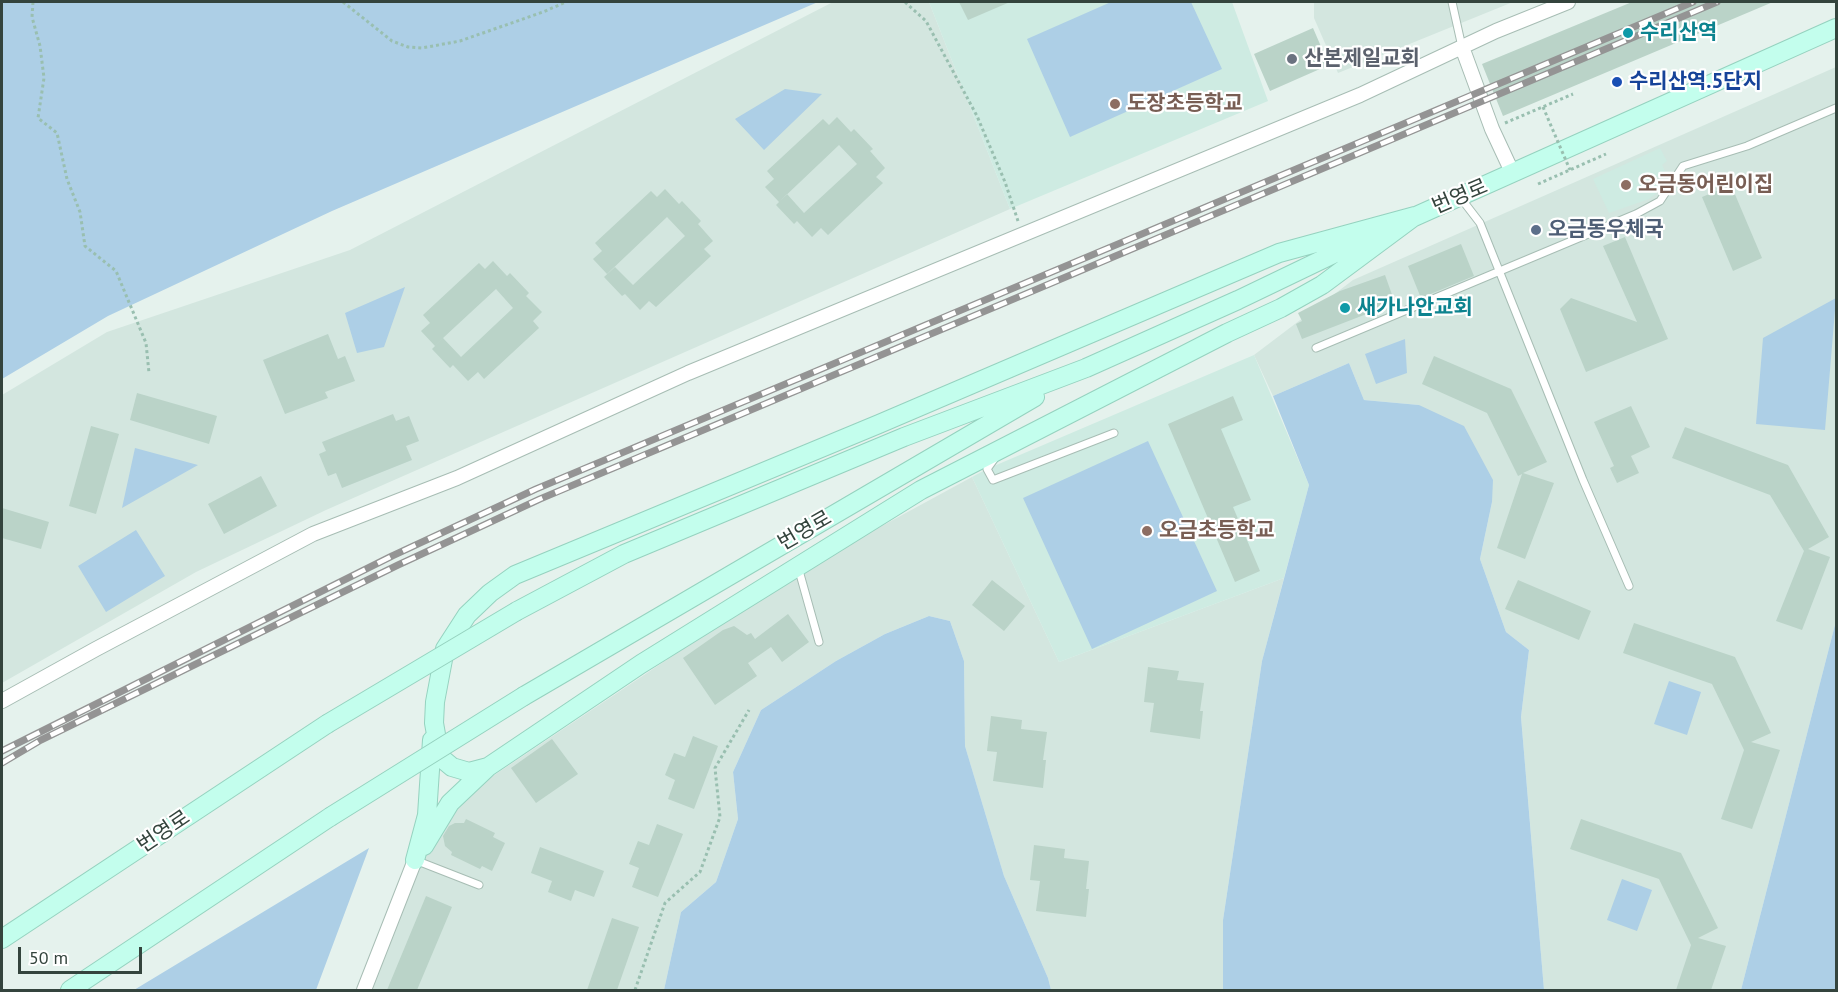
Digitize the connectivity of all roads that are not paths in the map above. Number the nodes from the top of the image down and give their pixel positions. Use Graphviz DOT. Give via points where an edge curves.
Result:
graph roads {
  1 [pos="1452,2"];
  2 [pos="1568,2"];
  3 [pos="1836,28"];
  4 [pos="1462,47"];
  5 [pos="1836,108"];
  6 [pos="1513,174"];
  7 [pos="1460,197"];
  8 [pos="1415,216"];
  9 [pos="1498,271"];
  10 [pos="1316,348"];
  11 [pos="1086,368"];
  12 [pos="1114,433"];
  13 [pos="1004,446"];
  14 [pos="798,567"];
  15 [pos="1629,586"];
  16 [pos="819,642"];
  17 [pos="2,701"];
  18 [pos="434,723"];
  19 [pos="488,767"];
  20 [pos="415,860"];
  21 [pos="479,885"];
  22 [pos="2,939"];
  23 [pos="70,990"];
  24 [pos="363,990"];
  1 -- 4 [label="lane"];
  2 -- 4 [label="street"];
  3 -- 6 [label="street, 번영로"];
  4 -- 6 [label="street"];
  4 -- 17 [label="street" via="1360,94 688,373 457,478 313,534"];
  5 -- 9 [label="lane" via="1747,146 1683,166 1660,201"];
  6 -- 7 [label="street, 번영로"];
  7 -- 8 [label="street, 번영로"];
  7 -- 9 [label="lane" via="1480,223"];
  8 -- 11 [label="street, 번영로"];
  8 -- 13 [label="street" via="1322,285 1281,308"];
  8 -- 18 [label="street" via="1278,253 514,575 467,615 445,649"];
  9 -- 10 [label="lane"];
  9 -- 15 [label="lane"];
  11 -- 22 [label="street, 번영로, bridge" via="904,437 624,554 517,611 327,724"];
  11 -- 23 [label="street, 번영로, bridge" via="524,696 330,817"];
  12 -- 13 [label="lane" via="993,480 987,469"];
  13 -- 14 [label="street" via="921,490"];
  14 -- 16 [label="lane"];
  14 -- 19 [label="street" via="631,671"];
  18 -- 19 [label="street" via="440,757 469,772"];
  18 -- 20 [label="street" via="427,814"];
  19 -- 20 [label="street" via="450,803"];
  20 -- 21 [label="lane"];
  20 -- 24 [label="street"];
}
